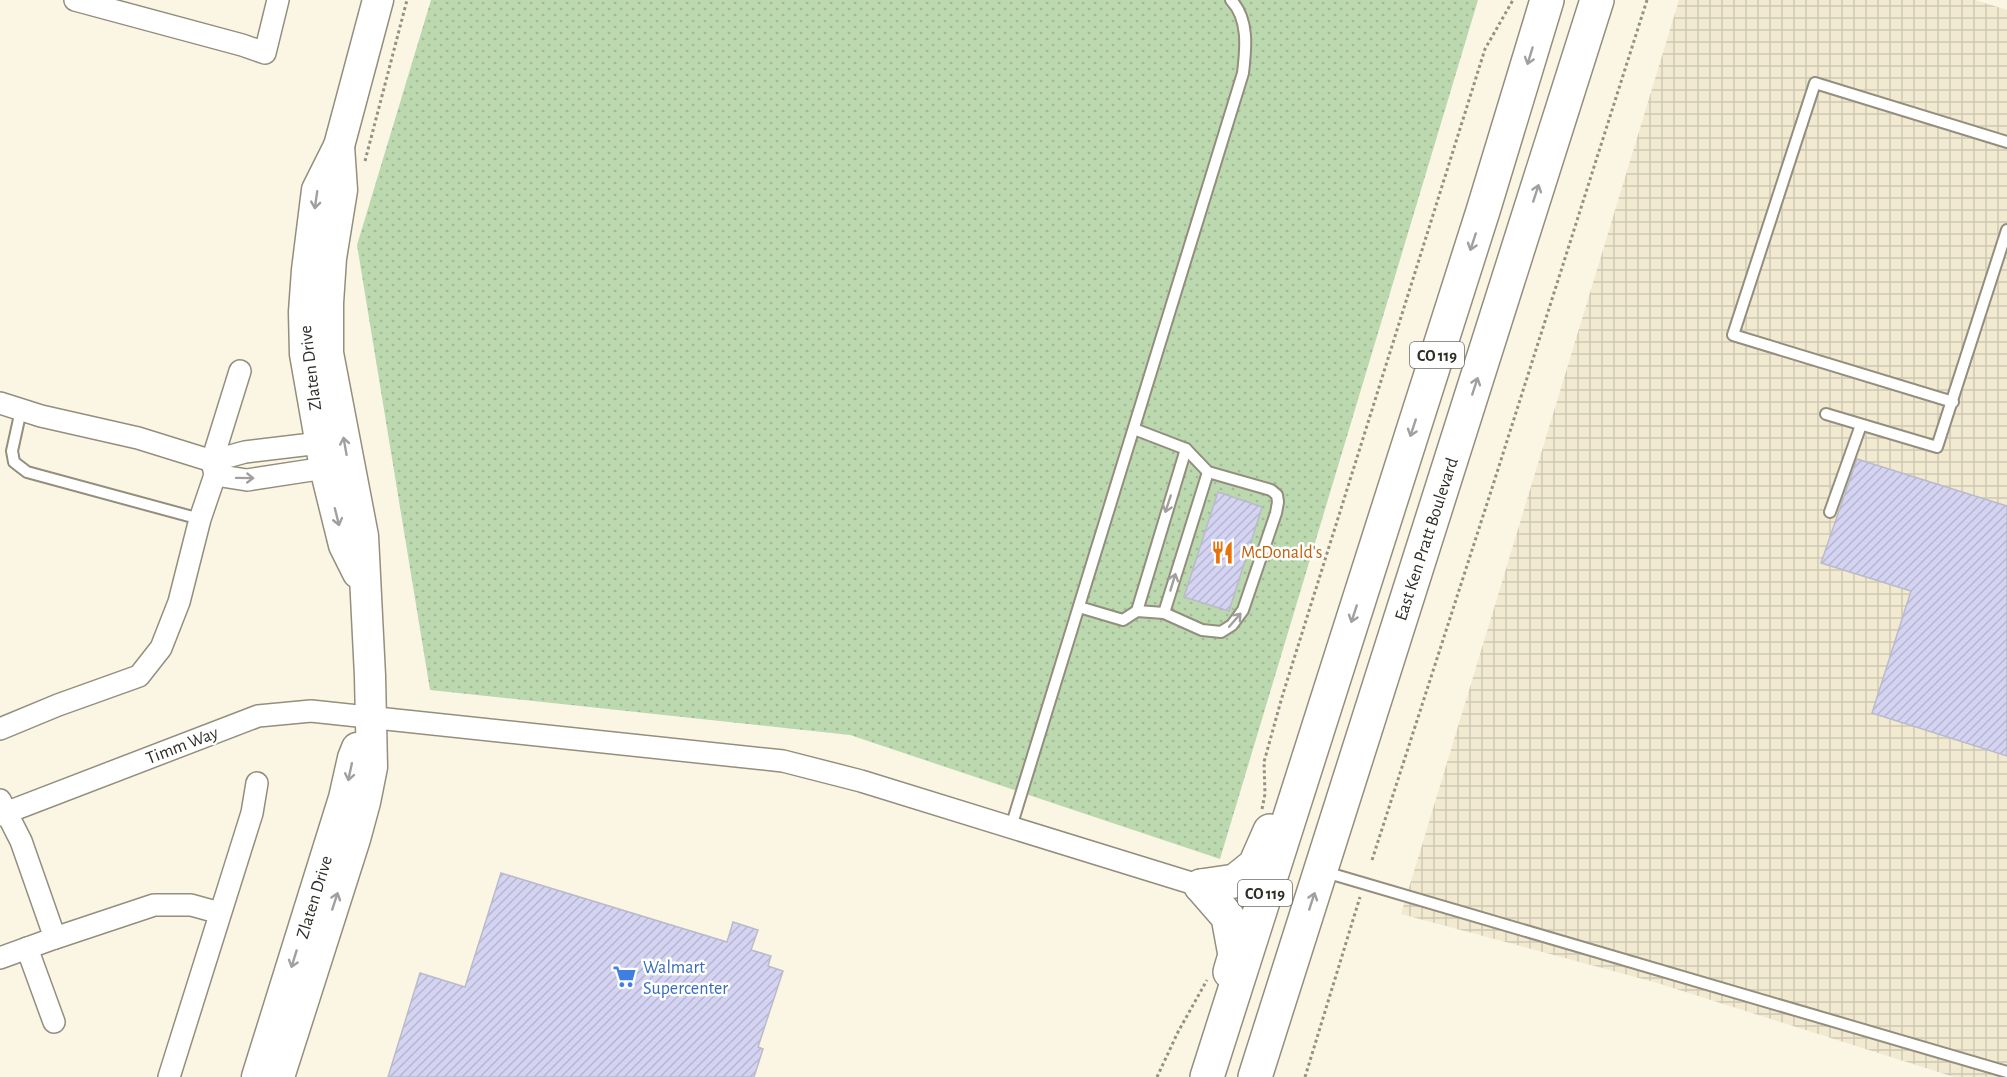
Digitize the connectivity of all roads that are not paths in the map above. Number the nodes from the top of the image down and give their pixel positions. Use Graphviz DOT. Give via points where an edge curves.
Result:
graph roads {
  1 [pos="75,0"];
  2 [pos="278,0"];
  3 [pos="378,0"];
  4 [pos="1231,0"];
  5 [pos="1547,0"];
  6 [pos="1597,0"];
  7 [pos="2007,142"];
  8 [pos="339,146"];
  9 [pos="2007,230"];
  10 [pos="240,371"];
  11 [pos="1953,402"];
  12 [pos="0,403"];
  13 [pos="21,410"];
  14 [pos="1826,414"];
  15 [pos="1861,424"];
  16 [pos="1134,429"];
  17 [pos="270,449"];
  18 [pos="1185,449"];
  19 [pos="322,455"];
  20 [pos="214,468"];
  21 [pos="1208,472"];
  22 [pos="275,475"];
  23 [pos="1830,512"];
  24 [pos="200,519"];
  25 [pos="365,587"];
  26 [pos="1079,607"];
  27 [pos="1137,611"];
  28 [pos="1164,613"];
  29 [pos="1324,709"];
  30 [pos="370,718"];
  31 [pos="0,729"];
  32 [pos="257,783"];
  33 [pos="2,809"];
  34 [pos="1011,827"];
  35 [pos="1322,871"];
  36 [pos="1235,881"];
  37 [pos="1201,886"];
  38 [pos="1262,903"];
  39 [pos="220,913"];
  40 [pos="55,938"];
  41 [pos="27,948"];
  42 [pos="0,958"];
  43 [pos="54,1022"];
  44 [pos="2007,1072"];
  45 [pos="169,1077"];
  46 [pos="257,1077"];
  47 [pos="279,1077"];
  48 [pos="1205,1077"];
  49 [pos="1245,1077"];
  50 [pos="1255,1077"];
  1 -- 2 [label="street" via="265,53"];
  3 -- 8 [label="street, Zlaten Drive"];
  4 -- 16 [label="lane" via="1243,23 1243,73"];
  5 -- 29 [label="highway, CO 119, one-way"];
  35 -- 6 [label="highway, East Ken Pratt Boulevard / CO 119, one-way"];
  7 -- 11 [label="lane" via="1815,83 1733,336"];
  8 -- 19 [label="street, Zlaten Drive, one-way" via="317,190 304,312 305,354"];
  25 -- 8 [label="street, Zlaten Drive, one-way" via="363,536 328,353 331,258 342,190"];
  9 -- 11 [label="lane"];
  10 -- 20 [label="street"];
  11 -- 15 [label="lane" via="1937,447"];
  12 -- 13 [label="street"];
  13 -- 20 [label="street" via="138,438"];
  13 -- 24 [label="lane" via="12,451 14,462 27,472"];
  14 -- 15 [label="lane"];
  15 -- 23 [label="lane"];
  16 -- 18 [label="lane"];
  16 -- 26 [label="lane"];
  17 -- 19 [label="street"];
  17 -- 20 [label="street" via="245,452"];
  17 -- 22 [label="street"];
  18 -- 21 [label="lane"];
  18 -- 27 [label="lane, one-way"];
  19 -- 22 [label="street"];
  19 -- 25 [label="street, Zlaten Drive, one-way" via="344,545"];
  20 -- 22 [label="street, one-way" via="247,480"];
  20 -- 24 [label="street"];
  28 -- 21 [label="lane, one-way"];
  28 -- 21 [label="lane, one-way" via="1202,630 1221,632 1232,626 1243,610 1276,513 1277,495 1271,490"];
  24 -- 31 [label="street" via="179,602 161,648 139,676"];
  25 -- 30 [label="street, Zlaten Drive"];
  26 -- 27 [label="lane" via="1123,620"];
  26 -- 34 [label="lane"];
  27 -- 28 [label="lane"];
  29 -- 36 [label="highway" via="1255,865"];
  29 -- 38 [label="highway, CO 119"];
  30 -- 33 [label="street, Timm Way" via="311,711 258,716"];
  30 -- 34 [label="street, Timm Way" via="783,761"];
  30 -- 46 [label="street, Zlaten Drive, one-way" via="353,758"];
  47 -- 30 [label="street, Zlaten Drive, one-way" via="365,801 372,767"];
  32 -- 39 [label="street" via="252,813"];
  33 -- 40 [label="street" via="21,841"];
  34 -- 37 [label="street, Timm Way"];
  35 -- 44 [label="lane"];
  50 -- 35 [label="highway, East Ken Pratt Boulevard / CO 119, one-way"];
  36 -- 37 [label="highway"];
  36 -- 38 [label="highway"];
  37 -- 48 [label="highway" via="1228,917 1234,955"];
  38 -- 48 [label="highway, CO 119"];
  38 -- 49 [label="highway" via="1282,939 1284,951"];
  39 -- 40 [label="street" via="190,905 154,905"];
  39 -- 45 [label="street"];
  40 -- 41 [label="street"];
  41 -- 42 [label="street"];
  41 -- 43 [label="street"];
}
